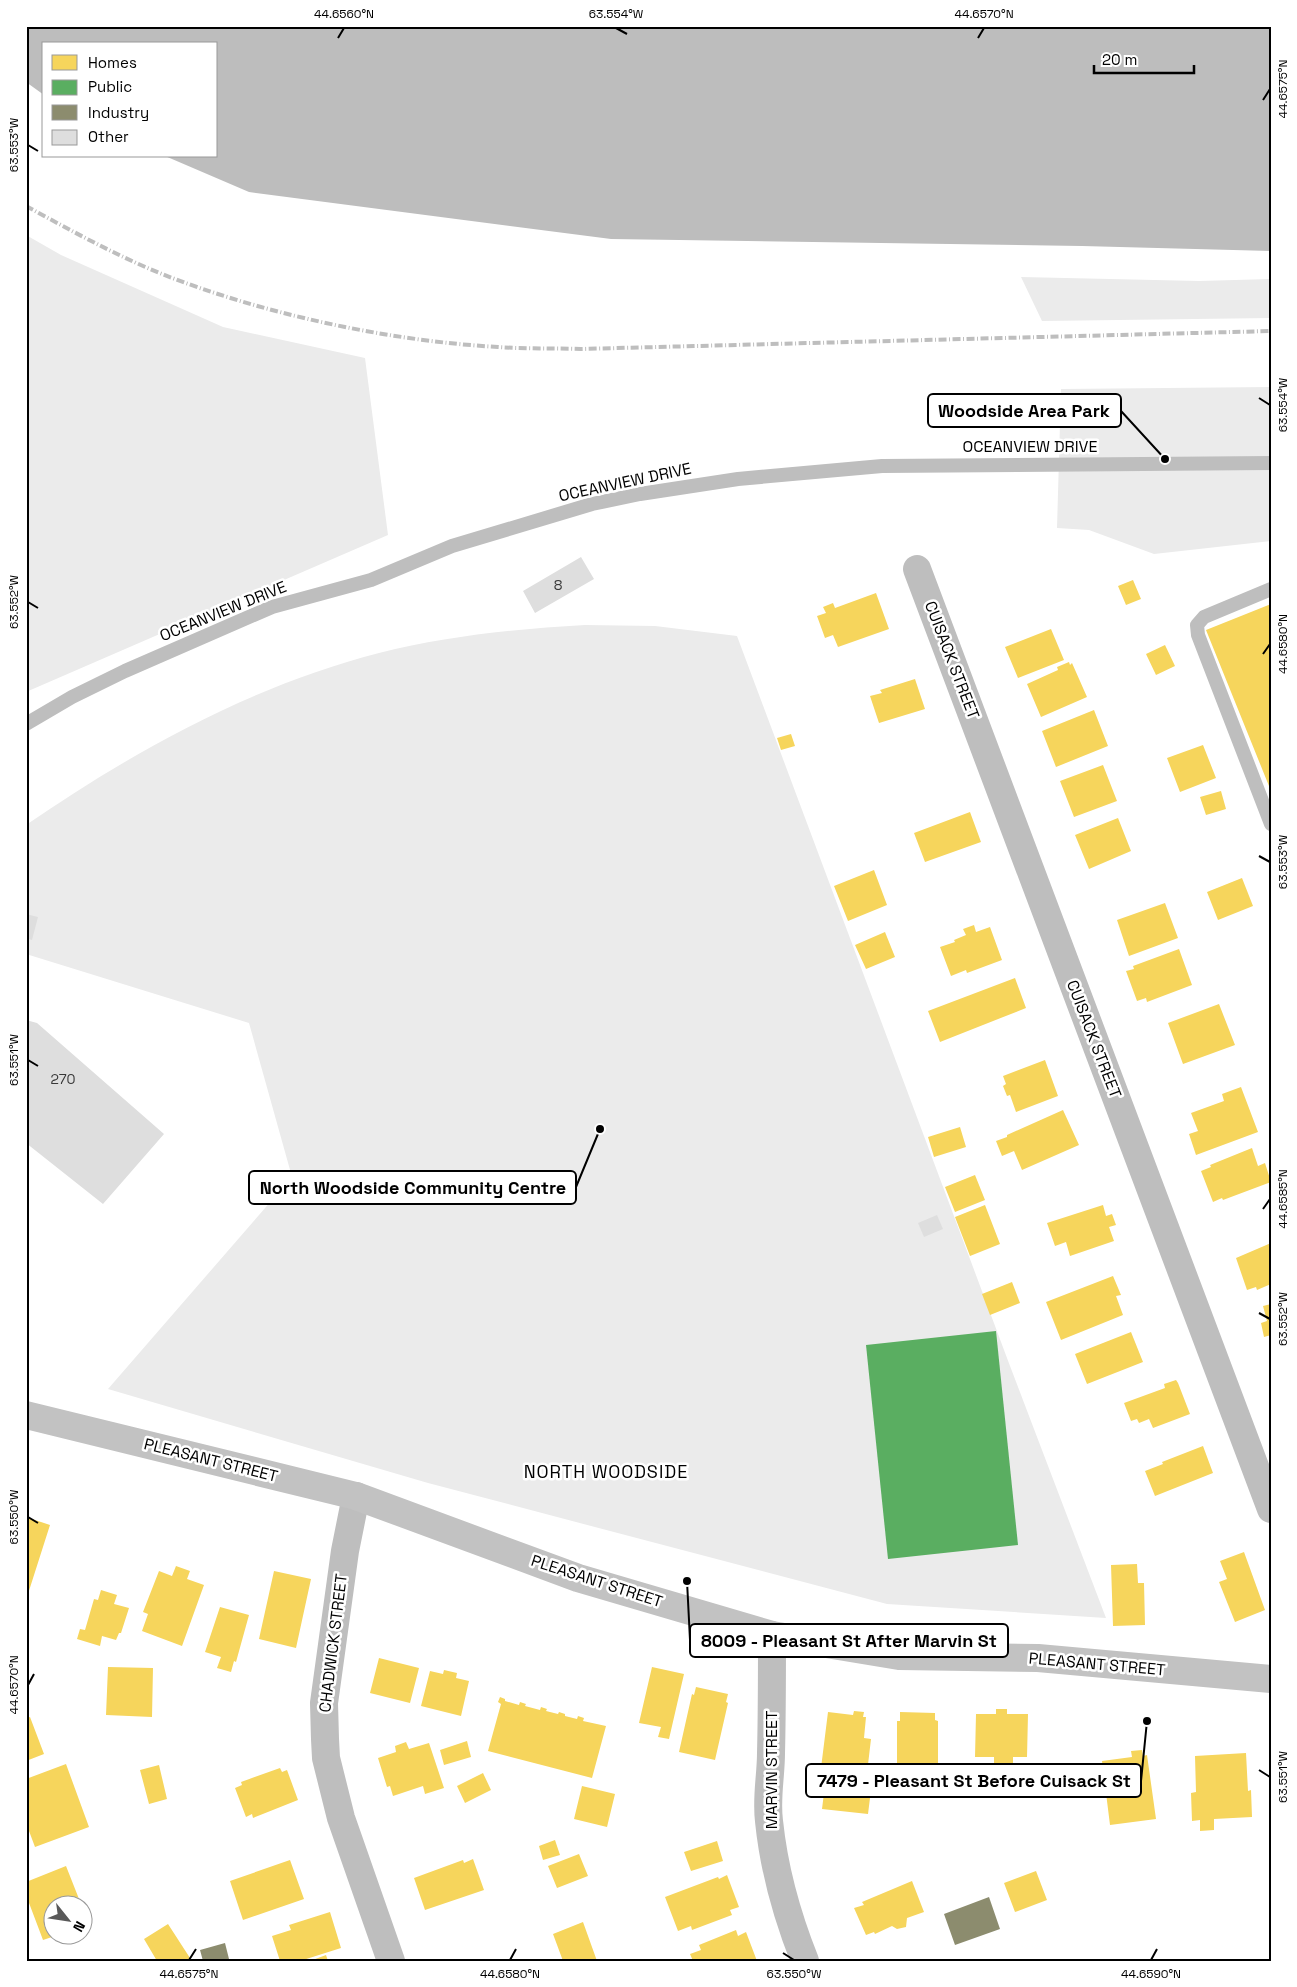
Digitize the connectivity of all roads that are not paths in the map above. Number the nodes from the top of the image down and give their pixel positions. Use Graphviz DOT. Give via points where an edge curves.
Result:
graph roads {
  1 [pos="1271,462"];
  2 [pos="918,569"];
  3 [pos="1271,589"];
  4 [pos="26,724"];
  5 [pos="1271,824"];
  6 [pos="26,1415"];
  7 [pos="356,1496"];
  8 [pos="1271,1509"];
  9 [pos="772,1635"];
  10 [pos="1271,1679"];
  11 [pos="391,1961"];
  12 [pos="805,1961"];
  1 -- 4 [label="lane, OCEANVIEW DRIVE" via="882,466 738,479 592,504 452,546 372,580 272,607 125,671"];
  2 -- 8 [label="street, CUISACK STREET"];
  3 -- 5 [label="lane" via="1204,617 1197,624 1198,635"];
  6 -- 7 [label="main road, PLEASANT STREET"];
  7 -- 9 [label="main road, PLEASANT STREET" via="578,1578"];
  7 -- 11 [label="street, CHADWICK STREET" via="345,1551 324,1704 326,1758 341,1818"];
  9 -- 10 [label="main road, PLEASANT STREET" via="899,1656 1038,1658"];
  9 -- 12 [label="street, MARVIN STREET" via="768,1819 781,1891"];
}
